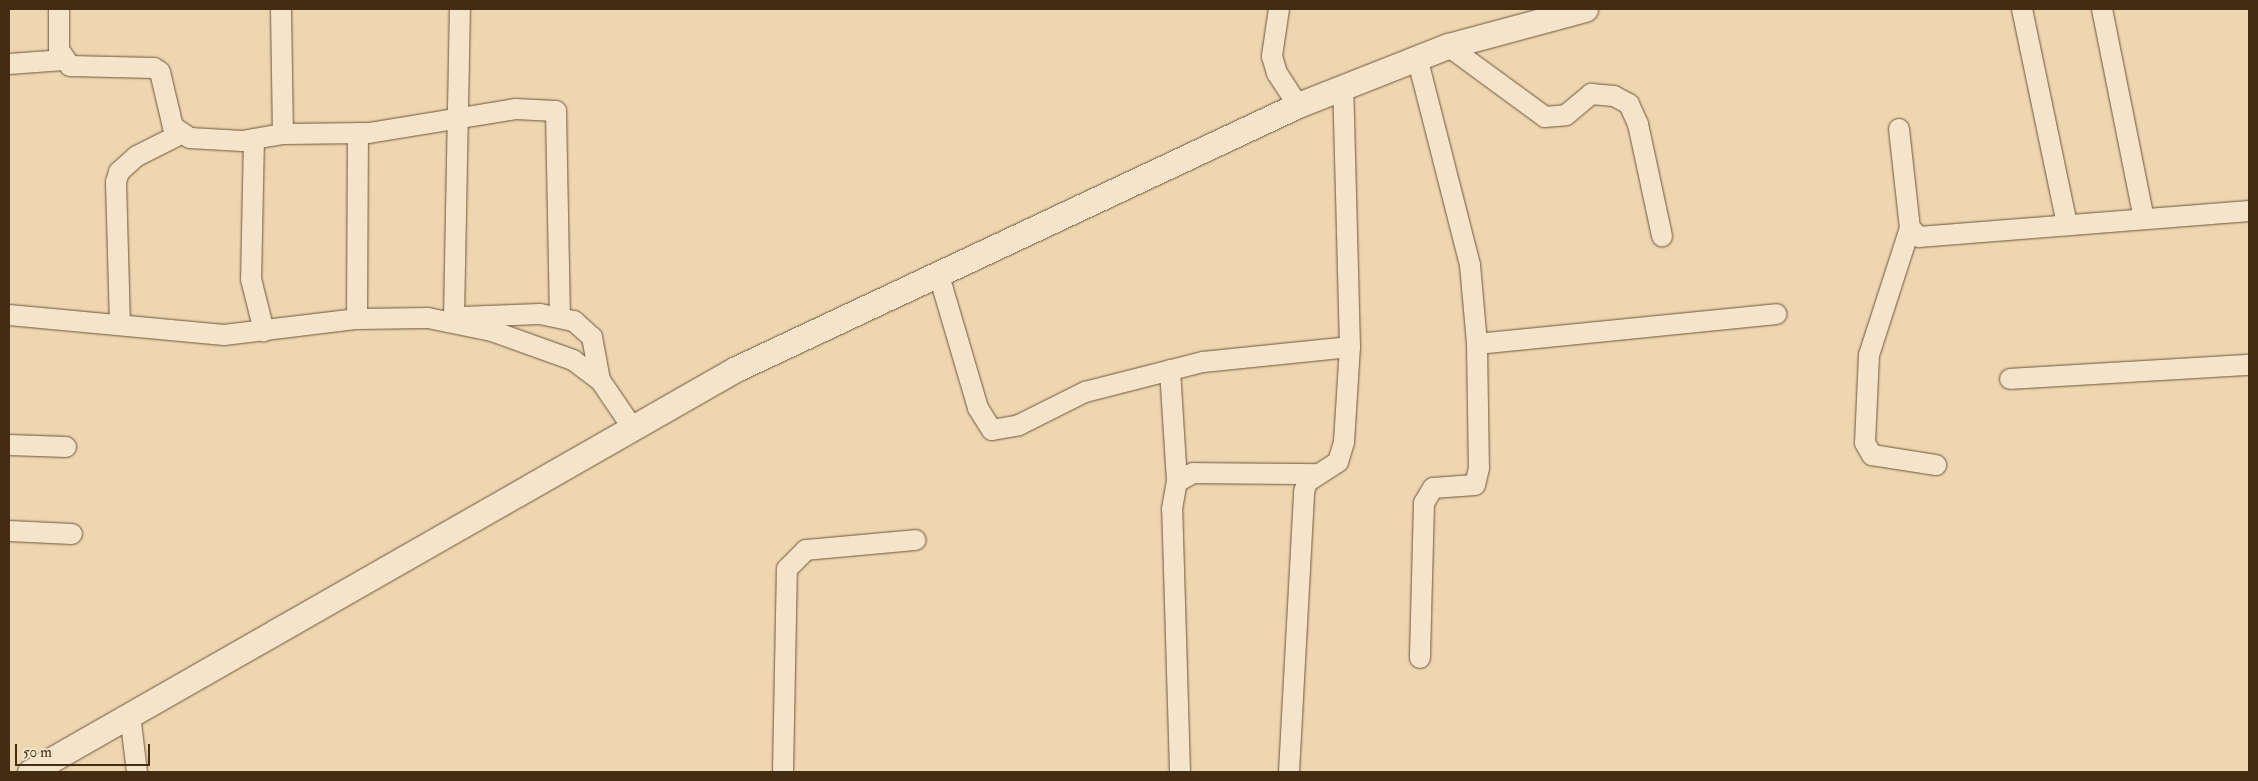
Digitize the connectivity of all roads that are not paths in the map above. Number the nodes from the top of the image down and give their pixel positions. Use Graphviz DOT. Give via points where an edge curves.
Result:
graph roads {
  1 [pos="59,9"];
  2 [pos="281,9"];
  3 [pos="460,9"];
  4 [pos="1279,9"];
  5 [pos="1585,9"];
  6 [pos="2022,9"];
  7 [pos="2102,9"];
  8 [pos="1448,46"];
  9 [pos="1417,57"];
  10 [pos="64,60"];
  11 [pos="9,64"];
  12 [pos="1343,86"];
  13 [pos="1298,105"];
  14 [pos="458,120"];
  15 [pos="1899,129"];
  16 [pos="358,133"];
  17 [pos="181,134"];
  18 [pos="283,134"];
  19 [pos="254,139"];
  20 [pos="2249,211"];
  21 [pos="2144,219"];
  22 [pos="2067,226"];
  23 [pos="1910,228"];
  24 [pos="1662,236"];
  25 [pos="938,272"];
  26 [pos="1777,314"];
  27 [pos="560,316"];
  28 [pos="454,317"];
  29 [pos="9,318"];
  30 [pos="428,318"];
  31 [pos="357,319"];
  32 [pos="120,325"];
  33 [pos="264,330"];
  34 [pos="1477,344"];
  35 [pos="1350,347"];
  36 [pos="2249,365"];
  37 [pos="1170,370"];
  38 [pos="2010,379"];
  39 [pos="600,380"];
  40 [pos="632,427"];
  41 [pos="9,445"];
  42 [pos="66,447"];
  43 [pos="1936,465"];
  44 [pos="1317,474"];
  45 [pos="1177,482"];
  46 [pos="9,531"];
  47 [pos="72,534"];
  48 [pos="916,540"];
  49 [pos="1420,658"];
  50 [pos="130,715"];
  51 [pos="30,772"];
  52 [pos="137,772"];
  53 [pos="783,772"];
  54 [pos="1180,772"];
  55 [pos="1289,772"];
  1 -- 10 [label="street" via="59,50"];
  2 -- 18 [label="street"];
  3 -- 14 [label="street"];
  4 -- 13 [label="street" via="1272,56 1277,73"];
  5 -- 8 [label="street"];
  6 -- 22 [label="street"];
  7 -- 21 [label="street"];
  8 -- 9 [label="street"];
  8 -- 24 [label="street" via="1545,116 1566,115 1591,94 1614,96 1629,104 1638,124"];
  9 -- 12 [label="street"];
  9 -- 34 [label="street" via="1465,236"];
  10 -- 11 [label="street"];
  10 -- 17 [label="street" via="79,68 154,68 160,72 167,116"];
  12 -- 13 [label="street"];
  12 -- 35 [label="street"];
  13 -- 25 [label="street"];
  14 -- 16 [label="street"];
  14 -- 27 [label="street" via="515,109 556,112"];
  14 -- 28 [label="street"];
  15 -- 23 [label="street"];
  16 -- 18 [label="street"];
  16 -- 31 [label="street"];
  17 -- 19 [label="street" via="225,141"];
  17 -- 32 [label="street" via="132,159 116,182"];
  18 -- 19 [label="street"];
  19 -- 33 [label="street" via="251,279"];
  20 -- 21 [label="street"];
  21 -- 22 [label="street"];
  22 -- 23 [label="street" via="1926,238"];
  23 -- 43 [label="street" via="1869,355 1865,443 1872,455"];
  25 -- 37 [label="street" via="978,408 992,430 1019,425 1084,392"];
  25 -- 40 [label="street" via="736,369"];
  26 -- 34 [label="street"];
  27 -- 28 [label="street"];
  27 -- 39 [label="street" via="574,321 592,337"];
  28 -- 30 [label="street"];
  29 -- 32 [label="street"];
  30 -- 31 [label="street"];
  30 -- 39 [label="street" via="492,331 540,348 573,360"];
  31 -- 33 [label="street"];
  32 -- 33 [label="street" via="224,335"];
  34 -- 49 [label="street" via="1478,478 1469,488 1433,488 1424,503"];
  35 -- 37 [label="street" via="1227,357"];
  35 -- 44 [label="street" via="1342,452 1338,462"];
  36 -- 38 [label="street"];
  37 -- 45 [label="street"];
  39 -- 40 [label="street"];
  40 -- 50 [label="street"];
  41 -- 42 [label="street"];
  44 -- 45 [label="street" via="1193,473"];
  44 -- 55 [label="street" via="1307,482 1302,511"];
  45 -- 54 [label="street" via="1172,509"];
  46 -- 47 [label="street"];
  48 -- 53 [label="street" via="806,550 787,569"];
  50 -- 51 [label="street"];
  50 -- 52 [label="street"];
}
